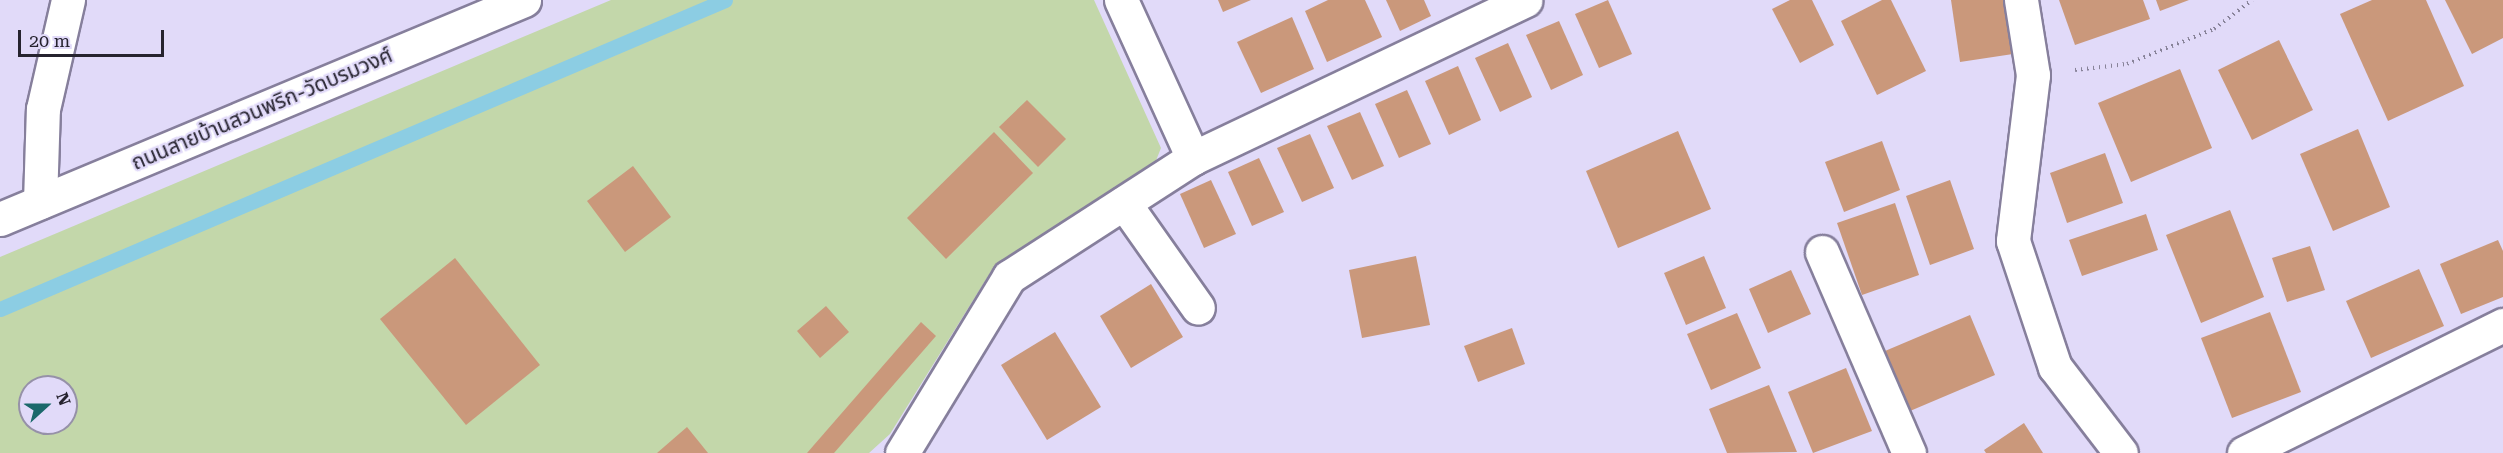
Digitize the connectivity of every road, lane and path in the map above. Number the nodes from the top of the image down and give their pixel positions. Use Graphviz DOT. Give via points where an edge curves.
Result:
graph roads {
  1 [pos="68,0"];
  2 [pos="524,0"];
  3 [pos="1120,0"];
  4 [pos="1525,0"];
  5 [pos="2021,0"];
  6 [pos="2252,0"];
  7 [pos="2033,75"];
  8 [pos="1193,158"];
  9 [pos="39,202"];
  10 [pos="1124,203"];
  11 [pos="0,219"];
  12 [pos="1822,252"];
  13 [pos="1198,308"];
  14 [pos="2503,325"];
  15 [pos="902,453"];
  16 [pos="1909,453"];
  17 [pos="2121,453"];
  18 [pos="2244,453"];
  1 -- 9 [label="street" via="43,109"];
  2 -- 9 [label="street, ถนนสายบ้านสวนพริก-วัดบรมวงศ์"];
  3 -- 8 [label="street"];
  4 -- 8 [label="street"];
  5 -- 7 [label="street"];
  6 -- 7 [label="path" via="2214,29 2127,64"];
  7 -- 17 [label="street" via="2013,241 2055,367"];
  8 -- 10 [label="street"];
  9 -- 11 [label="street, ถนนสายบ้านสวนพริก-วัดบรมวงศ์"];
  10 -- 13 [label="street"];
  10 -- 15 [label="street" via="1010,277"];
  12 -- 16 [label="street"];
  14 -- 18 [label="street"];
}
